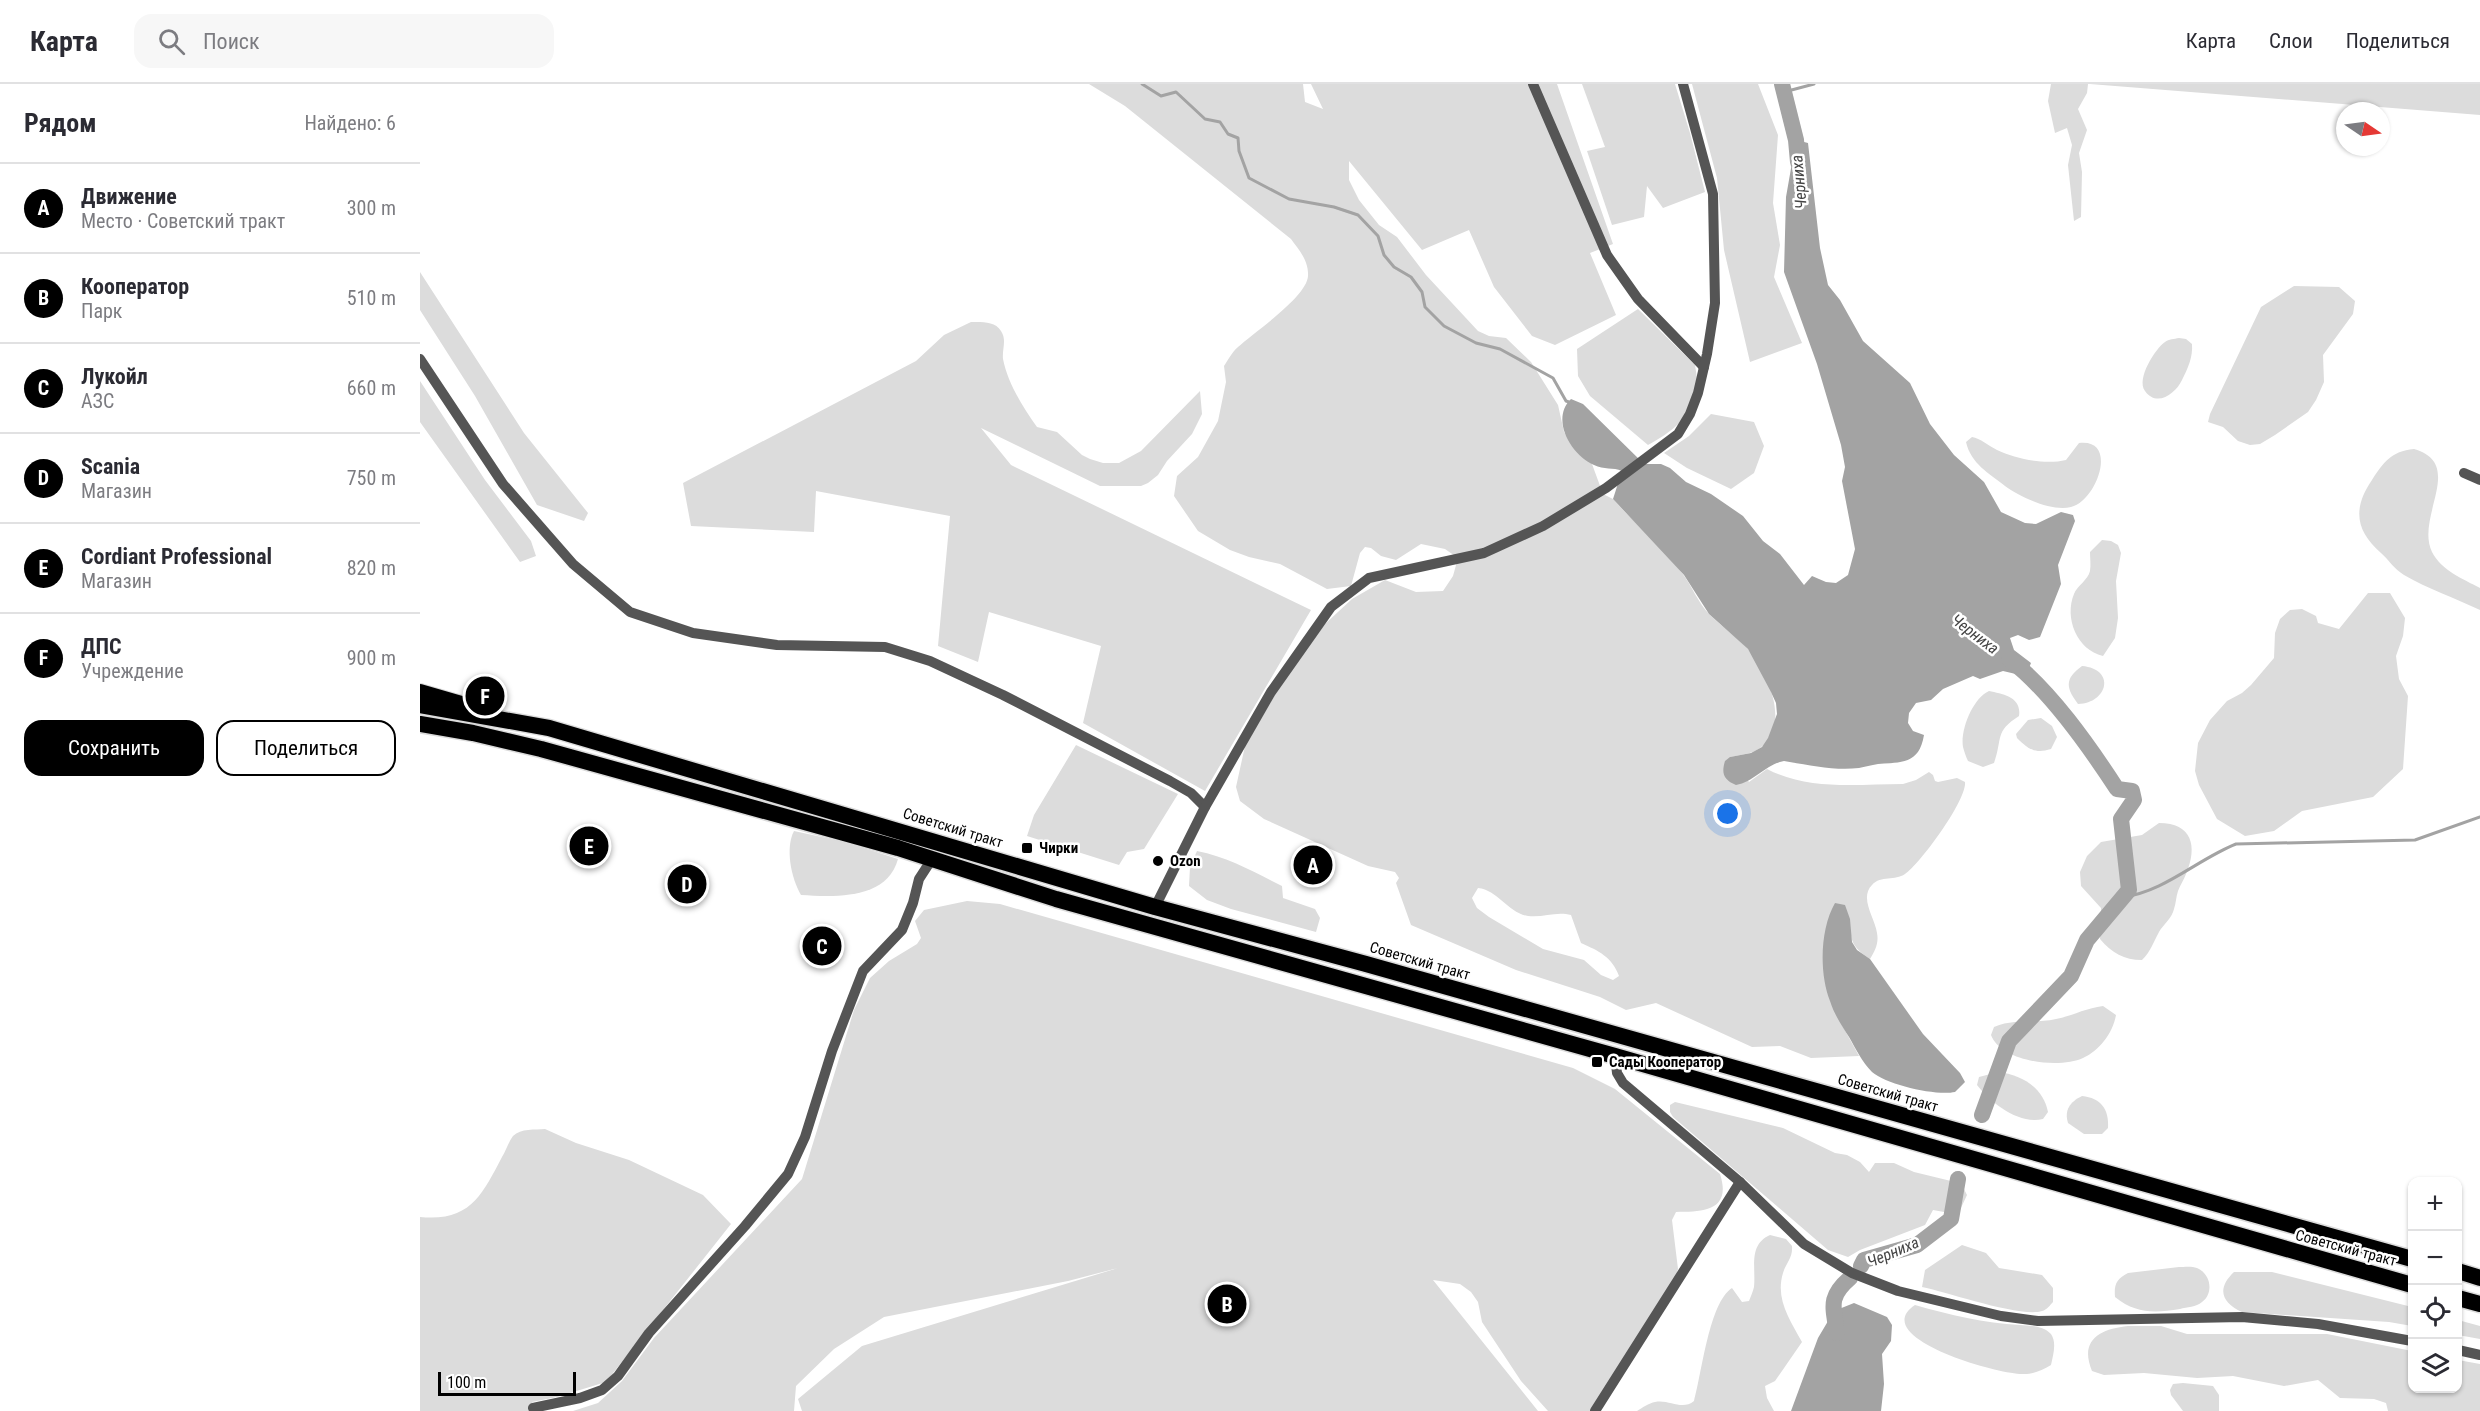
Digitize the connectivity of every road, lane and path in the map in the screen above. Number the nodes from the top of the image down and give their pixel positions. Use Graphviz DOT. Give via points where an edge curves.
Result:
graph roads {
  1 [pos="1533,84"];
  2 [pos="1683,84"];
  3 [pos="420,359"];
  4 [pos="1704,367"];
  5 [pos="2464,473"];
  6 [pos="2480,480"];
  7 [pos="420,691"];
  8 [pos="420,705"];
  9 [pos="420,724"];
  10 [pos="549,728"];
  11 [pos="1205,807"];
  12 [pos="932,859"];
  13 [pos="1155,908"];
  14 [pos="1615,1056"];
  15 [pos="1740,1182"];
  16 [pos="2408,1258"];
  17 [pos="2462,1273"];
  18 [pos="2480,1278"];
  19 [pos="2408,1284"];
  20 [pos="2462,1299"];
  21 [pos="2480,1304"];
  22 [pos="2408,1340"];
  23 [pos="2462,1351"];
  24 [pos="2480,1355"];
  25 [pos="533,1408"];
  26 [pos="1595,1411"];
  1 -- 4 [label="street" via="1606,255 1638,299"];
  2 -- 4 [label="street" via="1713,194 1715,303"];
  3 -- 11 [label="street" via="503,484 573,564 630,612 693,633 777,645 885,647 930,661 1170,781"];
  4 -- 11 [label="street" via="1690,414 1678,434 1645,461 1543,526 1484,553 1369,578 1331,607 1271,692"];
  5 -- 6 [label="street"];
  7 -- 10 [label="main road, Советский тракт"];
  8 -- 10 [label="highway"];
  9 -- 12 [label="highway, Советский тракт" via="541,749"];
  10 -- 13 [label="highway, Советский тракт"];
  11 -- 13 [label="street"];
  12 -- 14 [label="highway, Советский тракт" via="1056,899"];
  12 -- 25 [label="street" via="919,879 902,930 863,971 805,1137 788,1174 649,1333 618,1376 602,1390"];
  13 -- 16 [label="highway, Советский тракт"];
  14 -- 15 [label="street" via="1623,1083"];
  14 -- 19 [label="highway, Советский тракт"];
  15 -- 22 [label="street" via="1804,1244 1852,1273 1898,1291 2001,1316 2038,1321 2242,1317 2318,1324"];
  15 -- 26 [label="street"];
  17 -- 18 [label="highway"];
  20 -- 21 [label="highway"];
  23 -- 24 [label="street"];
}
